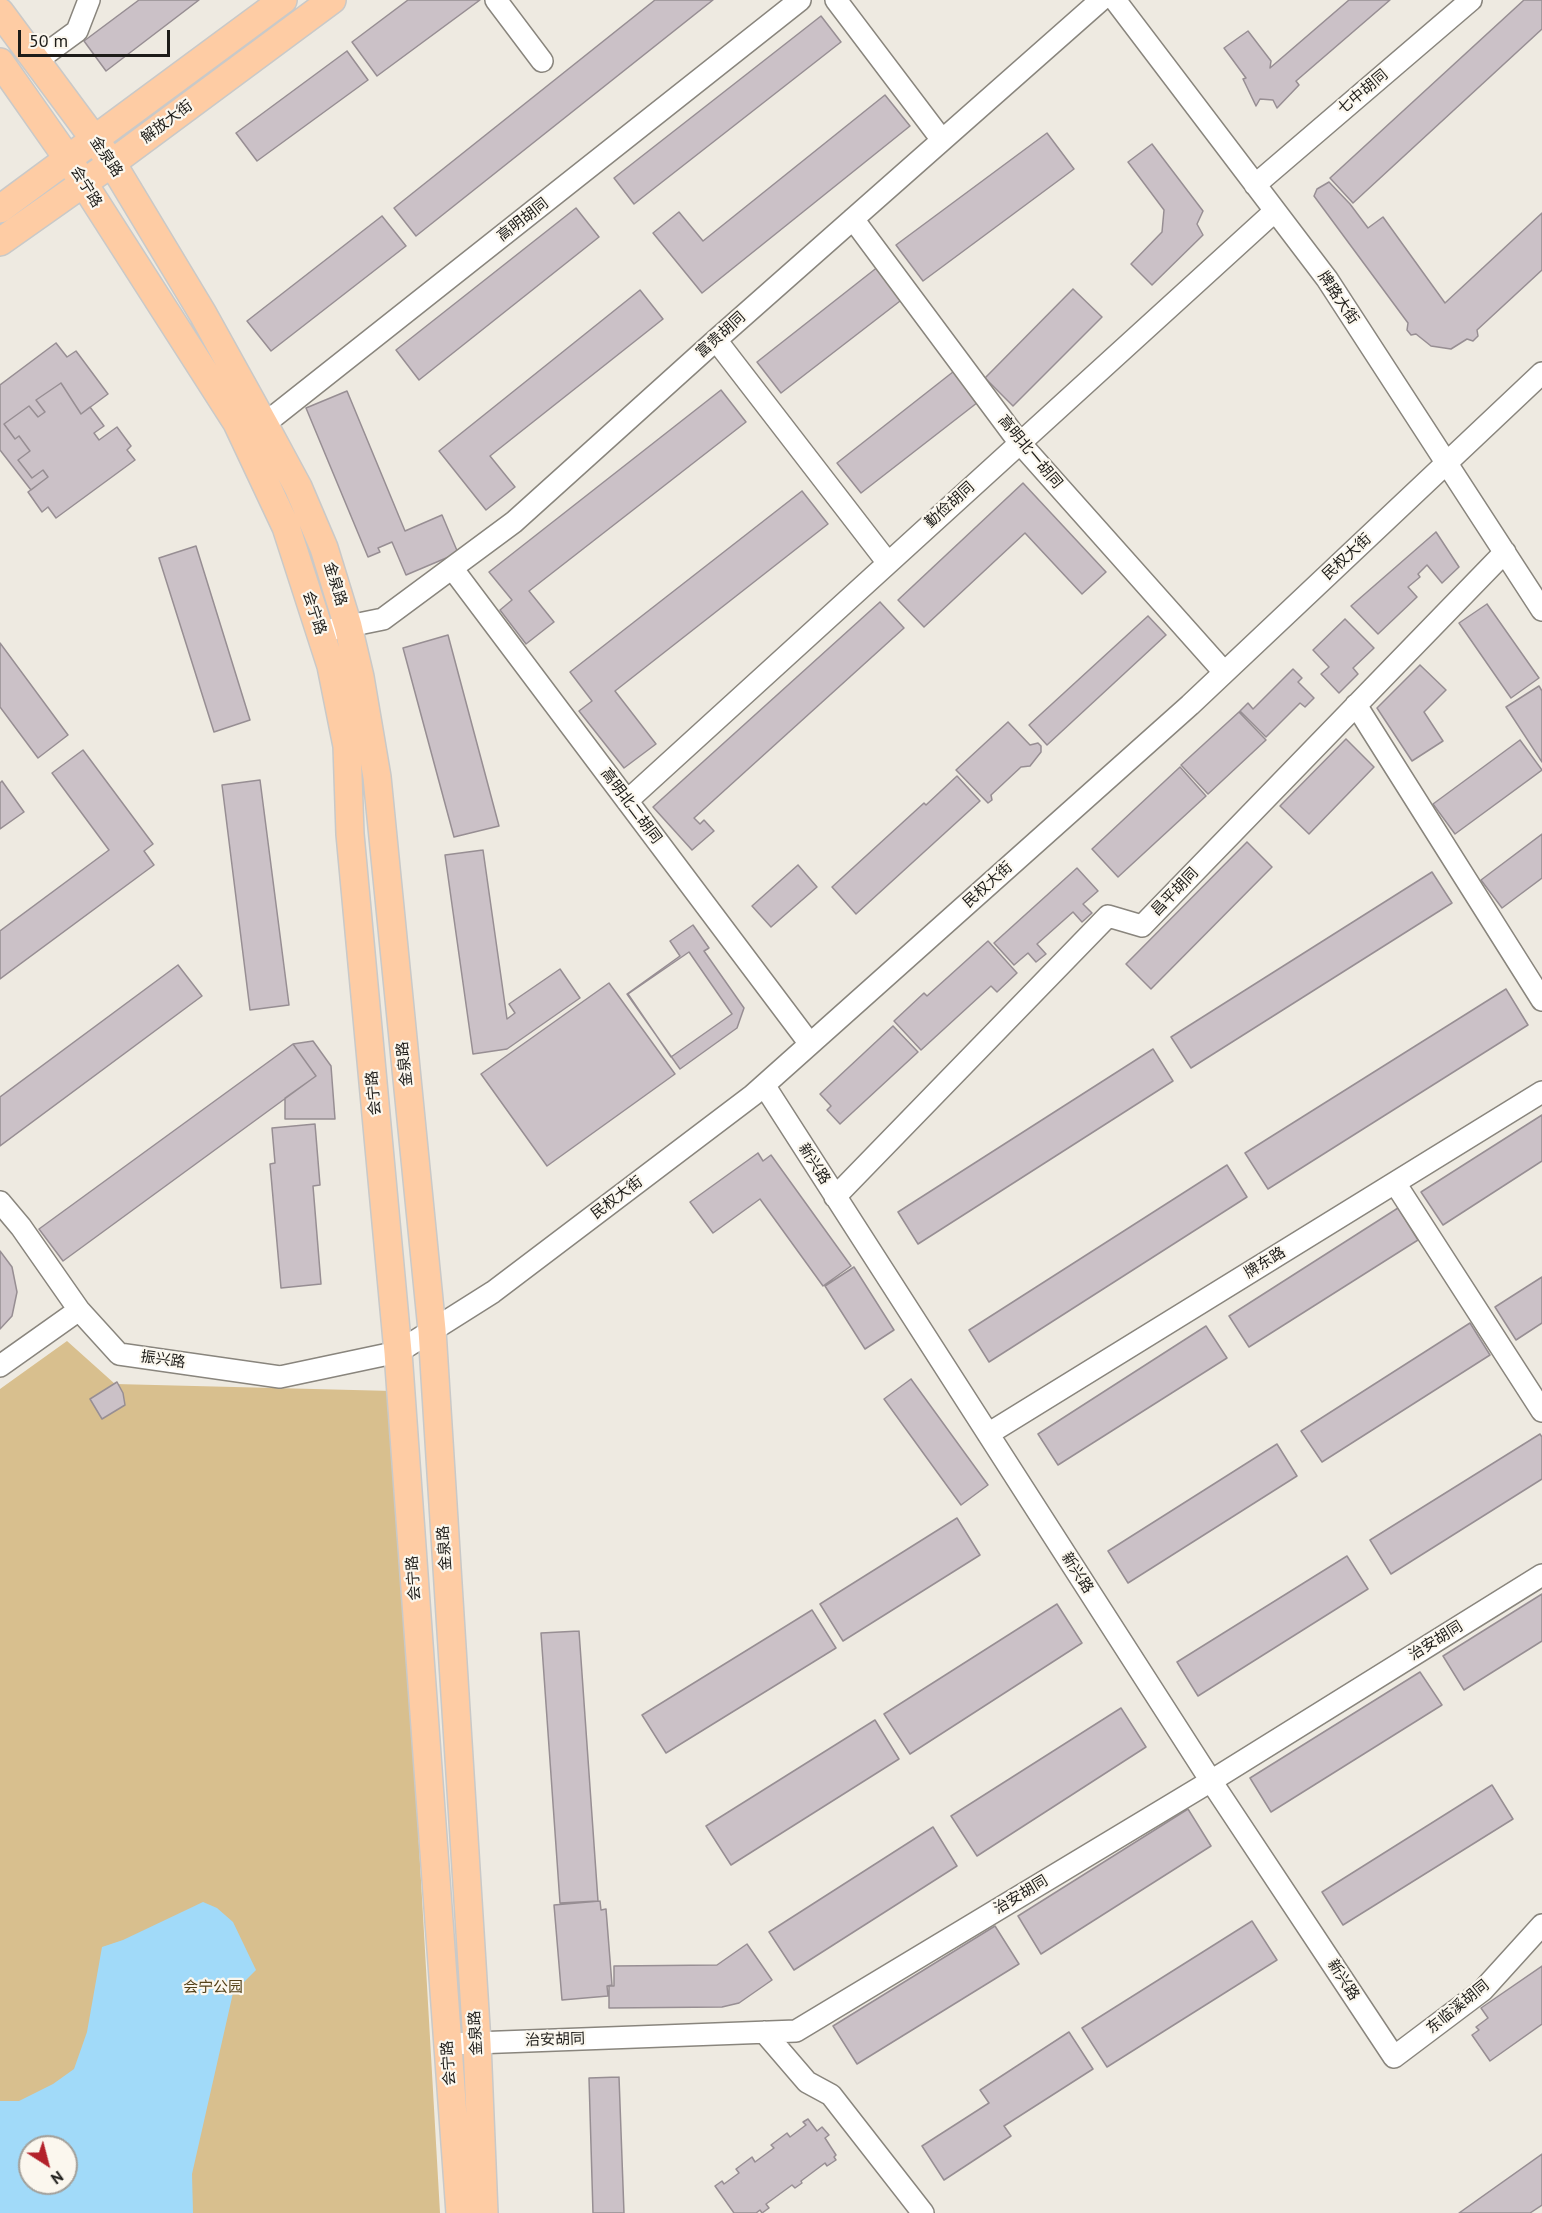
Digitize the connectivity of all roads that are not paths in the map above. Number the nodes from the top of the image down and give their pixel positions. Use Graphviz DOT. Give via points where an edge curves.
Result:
graph roads {
  1 [pos="89,0"];
  2 [pos="283,0"];
  3 [pos="332,0"];
  4 [pos="496,0"];
  5 [pos="800,0"];
  6 [pos="836,0"];
  7 [pos="1101,0"];
  8 [pos="1115,0"];
  9 [pos="1472,0"];
  10 [pos="0,12"];
  11 [pos="36,61"];
  12 [pos="542,61"];
  13 [pos="0,62"];
  14 [pos="94,139"];
  15 [pos="942,140"];
  16 [pos="68,159"];
  17 [pos="112,163"];
  18 [pos="83,183"];
  19 [pos="1255,185"];
  20 [pos="0,209"];
  21 [pos="1275,211"];
  22 [pos="853,219"];
  23 [pos="0,243"];
  24 [pos="716,340"];
  25 [pos="1542,373"];
  26 [pos="255,431"];
  27 [pos="1019,442"];
  28 [pos="1447,463"];
  29 [pos="1505,552"];
  30 [pos="888,563"];
  31 [pos="452,568"];
  32 [pos="1542,610"];
  33 [pos="348,626"];
  34 [pos="320,632"];
  35 [pos="1224,672"];
  36 [pos="1356,705"];
  37 [pos="627,801"];
  38 [pos="1542,1000"];
  39 [pos="810,1044"];
  40 [pos="764,1086"];
  41 [pos="1542,1092"];
  42 [pos="1395,1183"];
  43 [pos="835,1197"];
  44 [pos="0,1202"];
  45 [pos="79,1310"];
  46 [pos="432,1330"];
  47 [pos="398,1352"];
  48 [pos="0,1366"];
  49 [pos="1542,1411"];
  50 [pos="988,1434"];
  51 [pos="1542,1575"];
  52 [pos="1211,1780"];
  53 [pos="1542,1925"];
  54 [pos="764,2032"];
  55 [pos="477,2043"];
  56 [pos="448,2044"];
  57 [pos="1394,2057"];
  58 [pos="460,2213"];
  59 [pos="484,2213"];
  60 [pos="923,2213"];
  1 -- 11 [label="street" via="77,31"];
  2 -- 14 [label="main road, 解放大街"];
  3 -- 17 [label="main road, 解放大街"];
  4 -- 12 [label="street"];
  5 -- 26 [label="street, 高明胡同"];
  6 -- 15 [label="street"];
  7 -- 15 [label="street, 富贵胡同"];
  8 -- 19 [label="street, 牌路大街"];
  9 -- 19 [label="street, 七中胡同"];
  10 -- 11 [label="main road, 金泉路"];
  11 -- 14 [label="main road, 金泉路"];
  13 -- 16 [label="main road, 会宁路"];
  14 -- 16 [label="main road, 解放大街"];
  14 -- 17 [label="main road, 金泉路"];
  15 -- 22 [label="street, 富贵胡同"];
  16 -- 18 [label="main road, 会宁路"];
  16 -- 20 [label="main road, 解放大街"];
  17 -- 18 [label="main road, 解放大街"];
  17 -- 26 [label="main road, 金泉路" via="202,314"];
  18 -- 23 [label="main road, 解放大街"];
  18 -- 26 [label="main road, 会宁路" via="237,423"];
  19 -- 21 [label="street, 牌路大街"];
  21 -- 27 [label="street, 勤俭胡同"];
  21 -- 28 [label="street, 牌路大街" via="1327,279"];
  22 -- 24 [label="street, 富贵胡同"];
  22 -- 27 [label="street, 高明北一胡同"];
  24 -- 30 [label="street"];
  24 -- 31 [label="street, 富贵胡同" via="514,522"];
  25 -- 28 [label="street, 民权大街"];
  26 -- 33 [label="main road, 金泉路" via="303,497 324,548"];
  26 -- 34 [label="main road, 会宁路"];
  27 -- 30 [label="street, 勤俭胡同"];
  27 -- 35 [label="street, 高明北一胡同"];
  28 -- 29 [label="street, 牌路大街"];
  28 -- 35 [label="street, 民权大街"];
  29 -- 32 [label="street, 牌路大街"];
  29 -- 36 [label="street, 昌平胡同"];
  30 -- 37 [label="street, 勤俭胡同"];
  31 -- 33 [label="street, 富贵胡同" via="383,619"];
  31 -- 37 [label="street, 高明北二胡同"];
  33 -- 34 [label="street, 富贵胡同"];
  33 -- 46 [label="main road, 金泉路" via="377,777"];
  34 -- 47 [label="main road, 会宁路" via="347,746 350,834"];
  35 -- 39 [label="street, 民权大街"];
  36 -- 38 [label="street"];
  36 -- 43 [label="street, 昌平胡同" via="1142,926 1108,916"];
  37 -- 39 [label="street, 高明北二胡同"];
  39 -- 40 [label="street, 民权大街"];
  40 -- 43 [label="street, 新兴路"];
  40 -- 46 [label="street, 民权大街" via="493,1292"];
  41 -- 42 [label="street, 牌东路"];
  42 -- 49 [label="street"];
  42 -- 50 [label="street, 牌东路"];
  43 -- 50 [label="street, 新兴路"];
  44 -- 45 [label="street, 振兴路"];
  45 -- 47 [label="street, 振兴路" via="119,1354 280,1377"];
  45 -- 48 [label="street"];
  46 -- 47 [label="street, 民权大街"];
  46 -- 55 [label="main road, 金泉路"];
  47 -- 56 [label="main road, 会宁路"];
  50 -- 52 [label="street, 新兴路"];
  51 -- 52 [label="street, 治安胡同"];
  52 -- 54 [label="street, 治安胡同" via="796,2031"];
  52 -- 57 [label="street, 新兴路"];
  53 -- 57 [label="street, 东临溪胡同" via="1483,1990"];
  54 -- 55 [label="street, 治安胡同"];
  54 -- 60 [label="street" via="807,2082 831,2095"];
  55 -- 56 [label="street, 治安胡同"];
  55 -- 59 [label="main road, 金泉路"];
  56 -- 58 [label="main road, 会宁路"];
}
